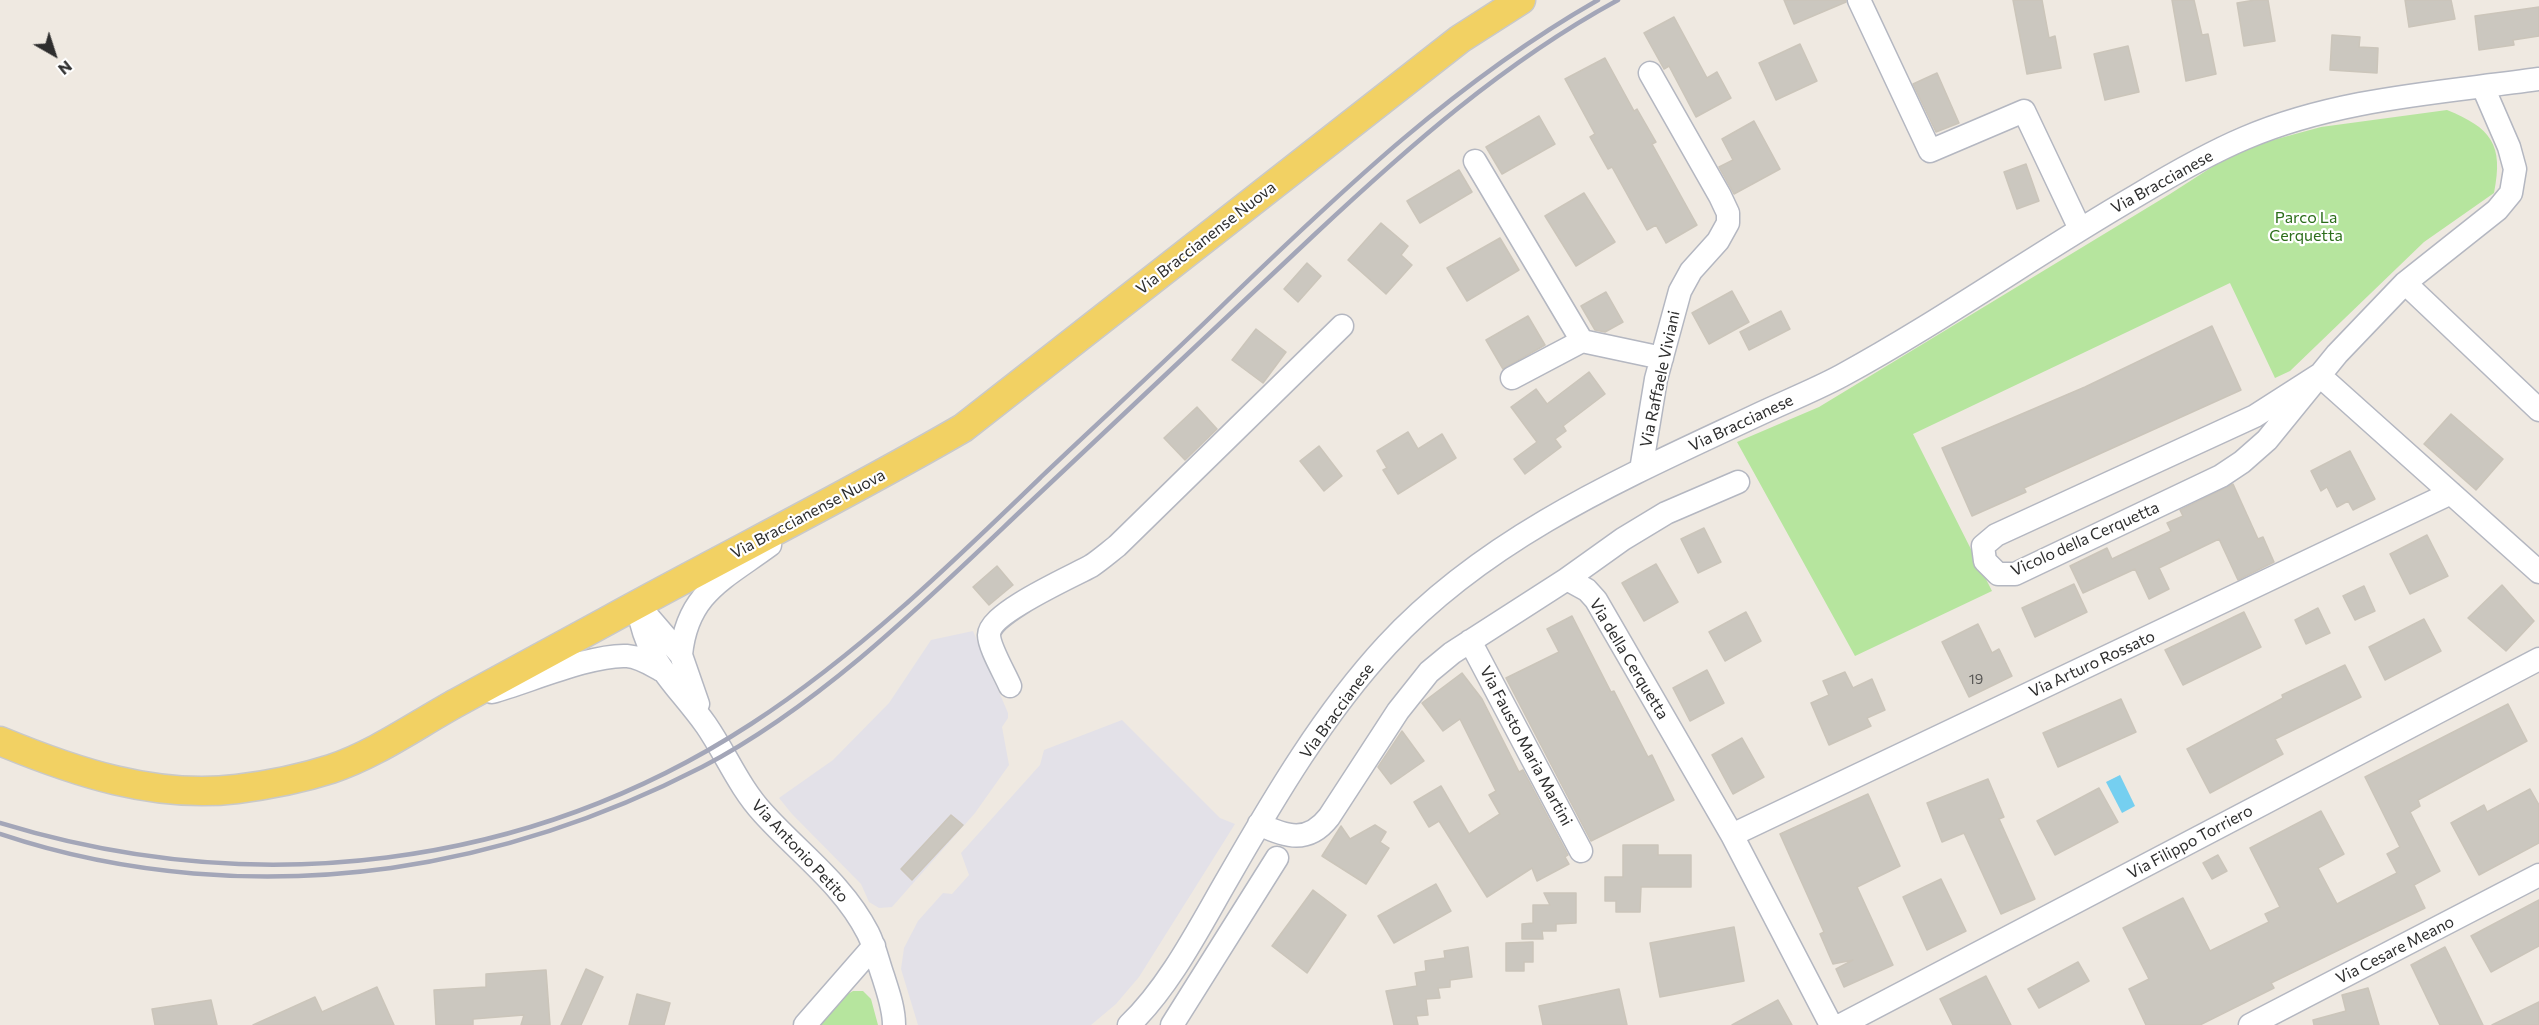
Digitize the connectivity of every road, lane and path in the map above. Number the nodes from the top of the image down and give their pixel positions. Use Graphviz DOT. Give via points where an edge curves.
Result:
graph roads {
  1 [pos="1521,0"];
  2 [pos="1859,0"];
  3 [pos="1650,73"];
  4 [pos="2539,79"];
  5 [pos="2483,87"];
  6 [pos="1475,161"];
  7 [pos="2080,229"];
  8 [pos="2404,283"];
  9 [pos="1342,326"];
  10 [pos="1582,341"];
  11 [pos="2483,357"];
  12 [pos="1662,358"];
  13 [pos="2319,375"];
  14 [pos="1512,378"];
  15 [pos="2539,391"];
  16 [pos="2539,410"];
  17 [pos="1641,470"];
  18 [pos="1738,482"];
  19 [pos="2451,493"];
  20 [pos="826,504"];
  21 [pos="2539,572"];
  22 [pos="1568,579"];
  23 [pos="638,604"];
  24 [pos="1470,641"];
  25 [pos="681,655"];
  26 [pos="2539,659"];
  27 [pos="661,670"];
  28 [pos="1010,686"];
  29 [pos="456,703"];
  30 [pos="707,726"];
  31 [pos="0,741"];
  32 [pos="1259,824"];
  33 [pos="1732,835"];
  34 [pos="1290,837"];
  35 [pos="1247,845"];
  36 [pos="1581,851"];
  37 [pos="1277,858"];
  38 [pos="2539,875"];
  39 [pos="874,946"];
  40 [pos="897,1021"];
  41 [pos="805,1025"];
  42 [pos="1129,1025"];
  43 [pos="1173,1025"];
  44 [pos="1832,1025"];
  45 [pos="1841,1025"];
  46 [pos="2250,1025"];
  1 -- 20 [label="main road, Via Braccianense Nuova" via="1460,39 963,428"];
  2 -- 7 [label="street" via="1930,151 2024,111"];
  3 -- 12 [label="street, Via Raffaele Viviani" via="1720,196 1728,218 1724,233 1694,267 1680,291"];
  4 -- 5 [label="street, Via Braccianese"];
  5 -- 7 [label="street, Via Braccianese" via="2370,101 2257,133 2201,158"];
  5 -- 8 [label="street, Vicolo della Cerquetta" via="2513,160 2514,186 2497,210"];
  6 -- 10 [label="street"];
  7 -- 17 [label="street, Via Braccianese" via="1838,377"];
  8 -- 11 [label="street"];
  8 -- 13 [label="street, Vicolo della Cerquetta"];
  9 -- 28 [label="street" via="1117,546 1091,566 1006,612 990,628 990,640"];
  10 -- 12 [label="street"];
  10 -- 14 [label="street"];
  11 -- 15 [label="street" via="2515,368"];
  11 -- 16 [label="street"];
  12 -- 17 [label="street, Via Raffaele Viviani"];
  13 -- 13 [label="street, Vicolo della Cerquetta" via="2255,416 1996,535 1983,546 1984,561 1998,574 2015,574 2221,476 2267,440"];
  13 -- 19 [label="street"];
  17 -- 32 [label="street, Via Braccianese" via="1575,504 1483,560 1411,620 1349,691"];
  18 -- 22 [label="street" via="1666,513"];
  19 -- 21 [label="street"];
  19 -- 33 [label="street, Via Arturo Rossato"];
  20 -- 23 [label="main road, Via Braccianense Nuova"];
  20 -- 25 [label="street" via="714,586 695,605 683,632"];
  22 -- 24 [label="street"];
  22 -- 33 [label="street, Via della Cerquetta" via="1596,600"];
  23 -- 25 [label="street, Via Antonio Petito"];
  23 -- 27 [label="street, Via Antonio Petito" via="642,629"];
  23 -- 29 [label="main road, Via Braccianense Nuova"];
  24 -- 34 [label="street" via="1440,662 1413,692 1326,821 1307,835"];
  24 -- 36 [label="street, Via Fausto Maria Martini"];
  25 -- 30 [label="street, Via Antonio Petito"];
  26 -- 45 [label="street, Via Filippo Torriero"];
  27 -- 29 [label="street" via="642,659 626,656 598,659"];
  27 -- 30 [label="street, Via Antonio Petito"];
  29 -- 31 [label="main road, Via Braccianense Nuova" via="383,746 333,768 234,789 192,791 131,784 86,774"];
  30 -- 39 [label="street, Via Antonio Petito" via="745,791 841,891"];
  32 -- 34 [label="street"];
  32 -- 35 [label="street, Via Braccianese"];
  33 -- 44 [label="street, Via della Cerquetta"];
  34 -- 37 [label="street"];
  35 -- 37 [label="street"];
  35 -- 42 [label="street, Via Braccianese" via="1190,942 1144,1010"];
  37 -- 43 [label="street"];
  38 -- 46 [label="street, Via Cesare Meano"];
  39 -- 40 [label="street, Via Antonio Petito"];
  39 -- 41 [label="street"];
}
